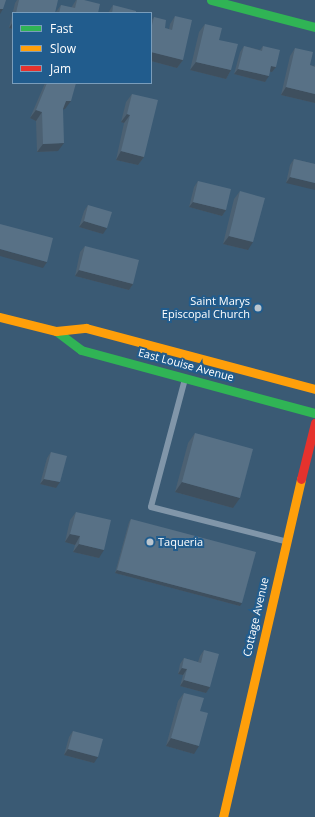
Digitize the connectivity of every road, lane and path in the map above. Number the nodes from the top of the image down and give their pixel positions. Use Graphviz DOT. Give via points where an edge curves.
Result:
graph roads {
  1 [pos="211,0"];
  2 [pos="315,27"];
  3 [pos="0,317"];
  4 [pos="56,331"];
  5 [pos="185,377"];
  6 [pos="315,389"];
  7 [pos="315,413"];
  8 [pos="315,423"];
  9 [pos="285,541"];
  10 [pos="223,817"];
  1 -- 2 [label="street"];
  3 -- 4 [label="street, East Louise Avenue"];
  4 -- 5 [label="street, East Louise Avenue" via="81,350"];
  4 -- 6 [label="street, East Louise Avenue" via="86,328"];
  5 -- 7 [label="street, East Louise Avenue"];
  5 -- 9 [label="lane" via="151,507"];
  8 -- 9 [label="street, Cottage Avenue"];
  9 -- 10 [label="street, Cottage Avenue"];
}
